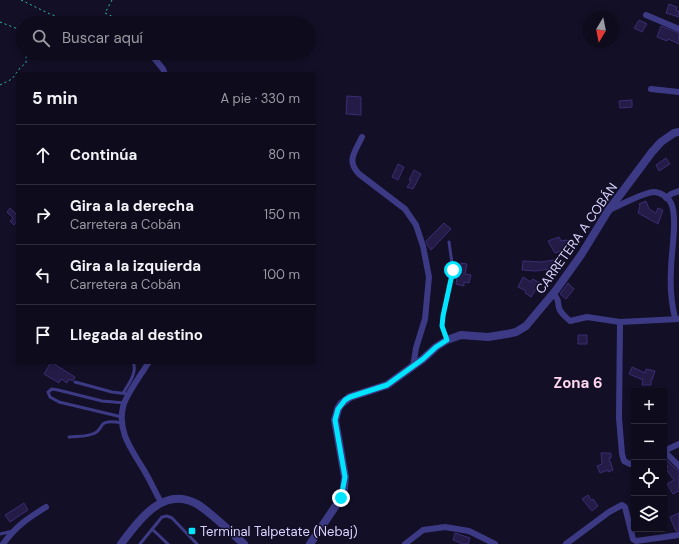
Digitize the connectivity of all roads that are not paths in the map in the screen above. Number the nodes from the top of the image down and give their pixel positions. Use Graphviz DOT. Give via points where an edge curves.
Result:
graph roads {
  1 [pos="646,15"];
  2 [pos="679,29"];
  3 [pos="156,60"];
  4 [pos="164,72"];
  5 [pos="651,89"];
  6 [pos="679,92"];
  7 [pos="679,132"];
  8 [pos="362,137"];
  9 [pos="679,191"];
  10 [pos="666,198"];
  11 [pos="608,211"];
  12 [pos="676,234"];
  13 [pos="449,242"];
  14 [pos="553,293"];
  15 [pos="677,318"];
  16 [pos="620,322"];
  17 [pos="447,340"];
  18 [pos="134,364"];
  19 [pos="148,364"];
  20 [pos="413,367"];
  21 [pos="75,382"];
  22 [pos="126,394"];
  23 [pos="125,403"];
  24 [pos="122,420"];
  25 [pos="69,437"];
  26 [pos="679,444"];
  27 [pos="667,450"];
  28 [pos="667,454"];
  29 [pos="631,464"];
  30 [pos="679,466"];
  31 [pos="161,502"];
  32 [pos="46,507"];
  33 [pos="152,529"];
  34 [pos="13,531"];
  35 [pos="0,534"];
  36 [pos="679,535"];
  37 [pos="3,544"];
  38 [pos="121,544"];
  39 [pos="140,544"];
  40 [pos="168,544"];
  41 [pos="198,544"];
  42 [pos="244,544"];
  43 [pos="310,544"];
  44 [pos="405,544"];
  45 [pos="495,544"];
  46 [pos="566,544"];
  1 -- 2 [label="street"];
  3 -- 4 [label="street"];
  5 -- 6 [label="street"];
  7 -- 11 [label="street, CARRETERA A COBÁN" via="661,142"];
  8 -- 20 [label="street" via="351,162 353,168 405,209 416,225 423,246 429,277 425,319"];
  9 -- 10 [label="street"];
  10 -- 11 [label="street" via="654,192 647,193"];
  10 -- 12 [label="street" via="671,202"];
  11 -- 14 [label="street, CARRETERA A COBÁN" via="582,255"];
  12 -- 15 [label="street" via="671,270 671,296"];
  13 -- 17 [label="lane" via="453,270 442,326"];
  14 -- 16 [label="street" via="559,300 559,308 563,315 570,321 587,317"];
  14 -- 17 [label="street, CARRETERA A COBÁN" via="526,326 516,332 488,336 461,335"];
  15 -- 16 [label="street"];
  16 -- 29 [label="street" via="619,418 622,454 624,461"];
  17 -- 20 [label="street, CARRETERA A COBÁN"];
  18 -- 22 [label="lane"];
  19 -- 22 [label="street"];
  20 -- 43 [label="street, CARRETERA A COBÁN" via="387,385 350,397 338,409 335,420 345,477 344,488 341,498"];
  21 -- 22 [label="lane"];
  22 -- 23 [label="street"];
  23 -- 24 [label="street"];
  23 -- 24 [label="lane" via="52,389 48,392 50,397 59,402"];
  24 -- 25 [label="lane" via="106,422 96,433 88,436"];
  24 -- 31 [label="street" via="126,440"];
  26 -- 27 [label="street"];
  28 -- 30 [label="street"];
  31 -- 38 [label="street" via="148,512"];
  31 -- 42 [label="street" via="178,499 195,503"];
  32 -- 34 [label="street"];
  33 -- 39 [label="lane"];
  33 -- 40 [label="lane"];
  33 -- 41 [label="lane" via="166,516 172,518"];
  34 -- 35 [label="lane"];
  34 -- 37 [label="street"];
  36 -- 46 [label="street" via="636,541 633,539 625,507 622,505"];
  44 -- 45 [label="street" via="423,530 445,527 469,531"];
}
